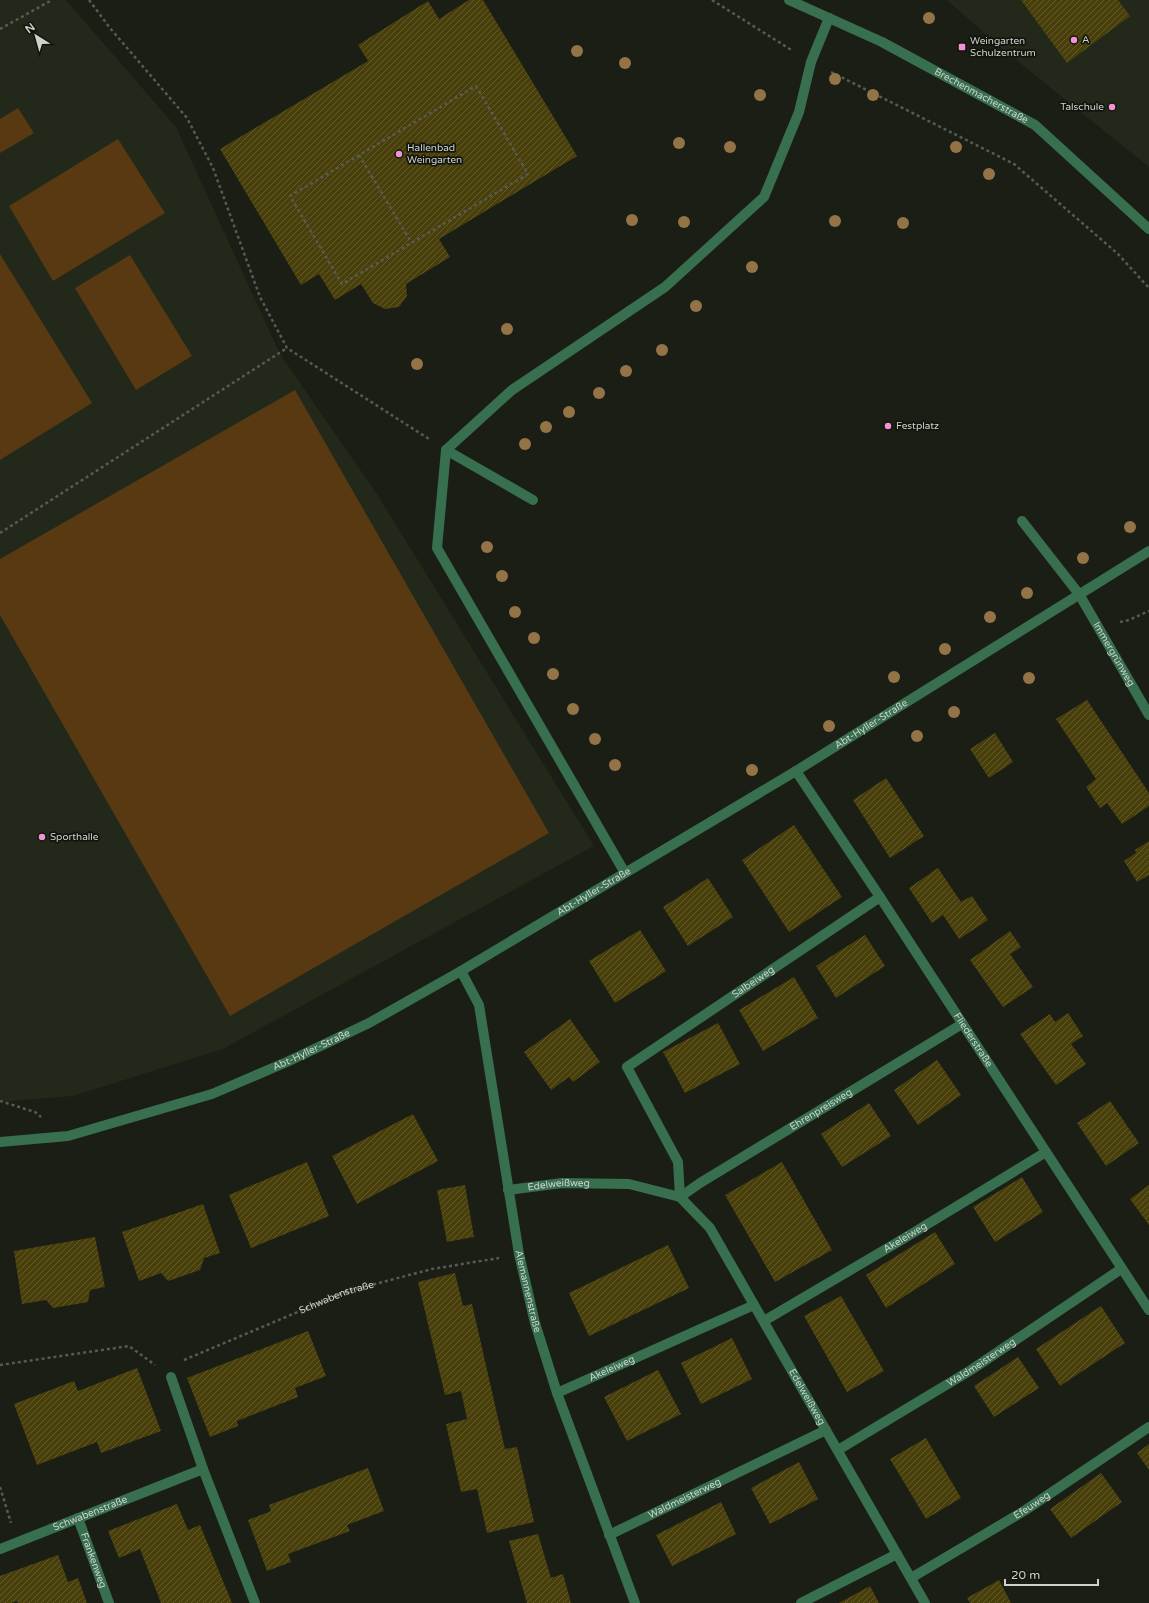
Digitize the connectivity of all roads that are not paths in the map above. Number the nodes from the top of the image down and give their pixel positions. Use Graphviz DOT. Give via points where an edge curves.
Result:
graph roads {
  1 [pos="790,0"];
  2 [pos="829,18"];
  3 [pos="1149,229"];
  4 [pos="446,450"];
  5 [pos="533,500"];
  6 [pos="1022,521"];
  7 [pos="1149,551"];
  8 [pos="1079,594"];
  9 [pos="1149,715"];
  10 [pos="796,771"];
  11 [pos="625,873"];
  12 [pos="880,896"];
  13 [pos="462,970"];
  14 [pos="962,1024"];
  15 [pos="0,1142"];
  16 [pos="1046,1152"];
  17 [pos="508,1190"];
  18 [pos="680,1197"];
  19 [pos="1121,1269"];
  20 [pos="754,1305"];
  21 [pos="1149,1310"];
  22 [pos="764,1321"];
  23 [pos="171,1377"];
  24 [pos="557,1393"];
  25 [pos="1149,1427"];
  26 [pos="826,1430"];
  27 [pos="838,1450"];
  28 [pos="203,1469"];
  29 [pos="78,1518"];
  30 [pos="609,1534"];
  31 [pos="0,1549"];
  32 [pos="898,1554"];
  33 [pos="911,1578"];
  34 [pos="108,1603"];
  35 [pos="255,1603"];
  36 [pos="635,1603"];
  37 [pos="801,1603"];
  38 [pos="925,1603"];
  1 -- 2 [label="street, Brechenmacherstraße"];
  2 -- 3 [label="street, Brechenmacherstraße" via="882,42 1035,125"];
  2 -- 4 [label="street" via="811,62 799,112 764,198 665,287 512,390"];
  4 -- 5 [label="street"];
  4 -- 11 [label="street" via="437,548"];
  6 -- 8 [label="street, Immergrünweg"];
  7 -- 8 [label="street, Abt-Hyller-Straße"];
  8 -- 9 [label="street, Immergrünweg"];
  8 -- 10 [label="street, Abt-Hyller-Straße"];
  10 -- 11 [label="street, Abt-Hyller-Straße"];
  10 -- 12 [label="street, Fliederstraße"];
  11 -- 13 [label="street, Abt-Hyller-Straße"];
  12 -- 14 [label="street, Fliederstraße"];
  12 -- 18 [label="street, Salbeiweg" via="627,1066 678,1162"];
  13 -- 15 [label="street, Abt-Hyller-Straße" via="370,1023 212,1094 68,1136"];
  13 -- 17 [label="street, Alemannenstraße" via="479,1005"];
  14 -- 16 [label="street, Fliederstraße"];
  14 -- 18 [label="street, Ehrenpreisweg"];
  16 -- 19 [label="street, Fliederstraße"];
  16 -- 22 [label="street, Akeleiweg"];
  17 -- 18 [label="street, Edelweißweg" via="562,1183 629,1184"];
  17 -- 24 [label="street, Alemannenstraße" via="535,1323"];
  18 -- 20 [label="street, Edelweißweg" via="710,1228"];
  19 -- 21 [label="street, Fliederstraße"];
  19 -- 27 [label="street, Waldmeisterweg" via="971,1370"];
  20 -- 22 [label="street, Edelweißweg"];
  20 -- 24 [label="street, Akeleiweg"];
  22 -- 26 [label="street, Edelweißweg"];
  23 -- 28 [label="street"];
  24 -- 30 [label="street, Alemannenstraße"];
  25 -- 33 [label="street, Efeuweg" via="1024,1511"];
  26 -- 27 [label="street, Edelweißweg"];
  26 -- 30 [label="street, Waldmeisterweg"];
  27 -- 32 [label="street, Edelweißweg"];
  28 -- 29 [label="street, Schwabenstraße"];
  28 -- 35 [label="street"];
  29 -- 31 [label="street, Schwabenstraße"];
  29 -- 34 [label="street, Frankenweg"];
  30 -- 36 [label="street, Alemannenstraße"];
  32 -- 33 [label="street, Edelweißweg"];
  32 -- 37 [label="street"];
  33 -- 38 [label="street, Edelweißweg"];
}
